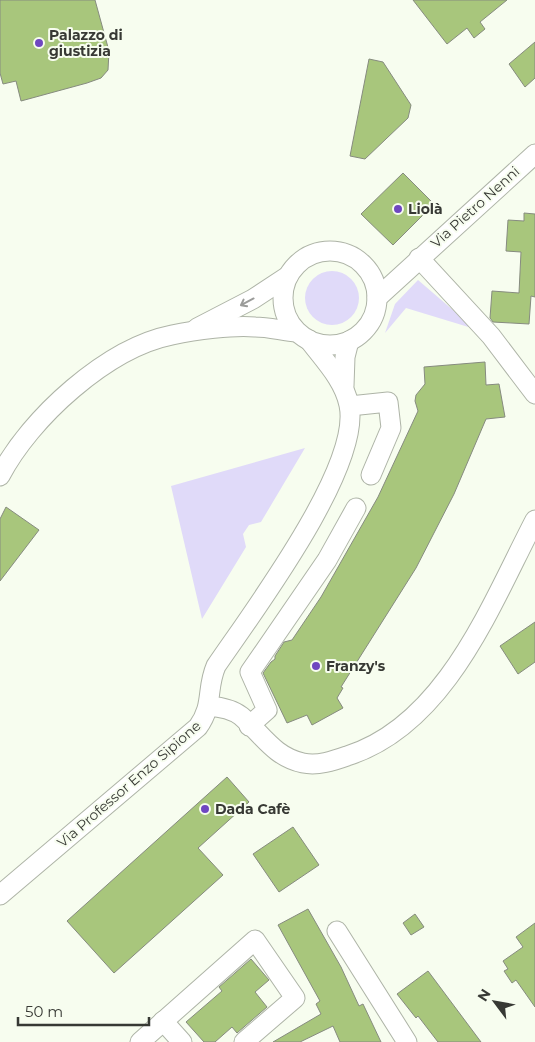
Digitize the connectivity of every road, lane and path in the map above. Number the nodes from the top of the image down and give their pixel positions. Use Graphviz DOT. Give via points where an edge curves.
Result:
graph roads {
  1 [pos="535,154"];
  2 [pos="417,260"];
  3 [pos="369,272"];
  4 [pos="288,276"];
  5 [pos="377,298"];
  6 [pos="189,332"];
  7 [pos="303,336"];
  8 [pos="349,341"];
  9 [pos="344,386"];
  10 [pos="535,394"];
  11 [pos="350,406"];
  12 [pos="371,475"];
  13 [pos="0,476"];
  14 [pos="356,508"];
  15 [pos="535,520"];
  16 [pos="250,617"];
  17 [pos="277,634"];
  18 [pos="209,706"];
  19 [pos="249,726"];
  20 [pos="0,895"];
  21 [pos="337,931"];
  22 [pos="163,1022"];
  23 [pos="140,1042"];
  24 [pos="182,1042"];
  25 [pos="244,1042"];
  26 [pos="408,1042"];
  1 -- 2 [label="street, Via Pietro Nenni"];
  2 -- 3 [label="street"];
  2 -- 5 [label="street, Via Pietro Nenni"];
  2 -- 10 [label="street" via="491,336"];
  3 -- 4 [label="street" via="360,261 334,251 307,256"];
  3 -- 5 [label="street"];
  4 -- 6 [label="street, one-way" via="253,299"];
  4 -- 7 [label="street" via="283,306 288,320"];
  5 -- 8 [label="street" via="374,316 364,331"];
  6 -- 7 [label="street" via="255,326"];
  6 -- 13 [label="street" via="170,335 132,350 99,368 29,431"];
  7 -- 8 [label="street" via="322,345"];
  7 -- 9 [label="street"];
  8 -- 9 [label="street"];
  9 -- 11 [label="street, Via Professor Enzo Sipione"];
  11 -- 12 [label="street" via="388,402 390,428"];
  11 -- 16 [label="street, Via Professor Enzo Sipione" via="350,431 334,477 299,544"];
  14 -- 17 [label="street" via="327,560"];
  15 -- 19 [label="street" via="454,669 429,701 404,725 358,753 323,764 304,764 286,758"];
  16 -- 17 [label="street"];
  16 -- 18 [label="street, Via Professor Enzo Sipione" via="216,666"];
  17 -- 19 [label="street" via="250,672 267,710"];
  18 -- 19 [label="street" via="227,709 241,716"];
  18 -- 20 [label="street, Via Professor Enzo Sipione" via="198,727"];
  21 -- 26 [label="street"];
  22 -- 23 [label="street"];
  22 -- 24 [label="street"];
  22 -- 25 [label="street" via="255,940 295,998"];
}
